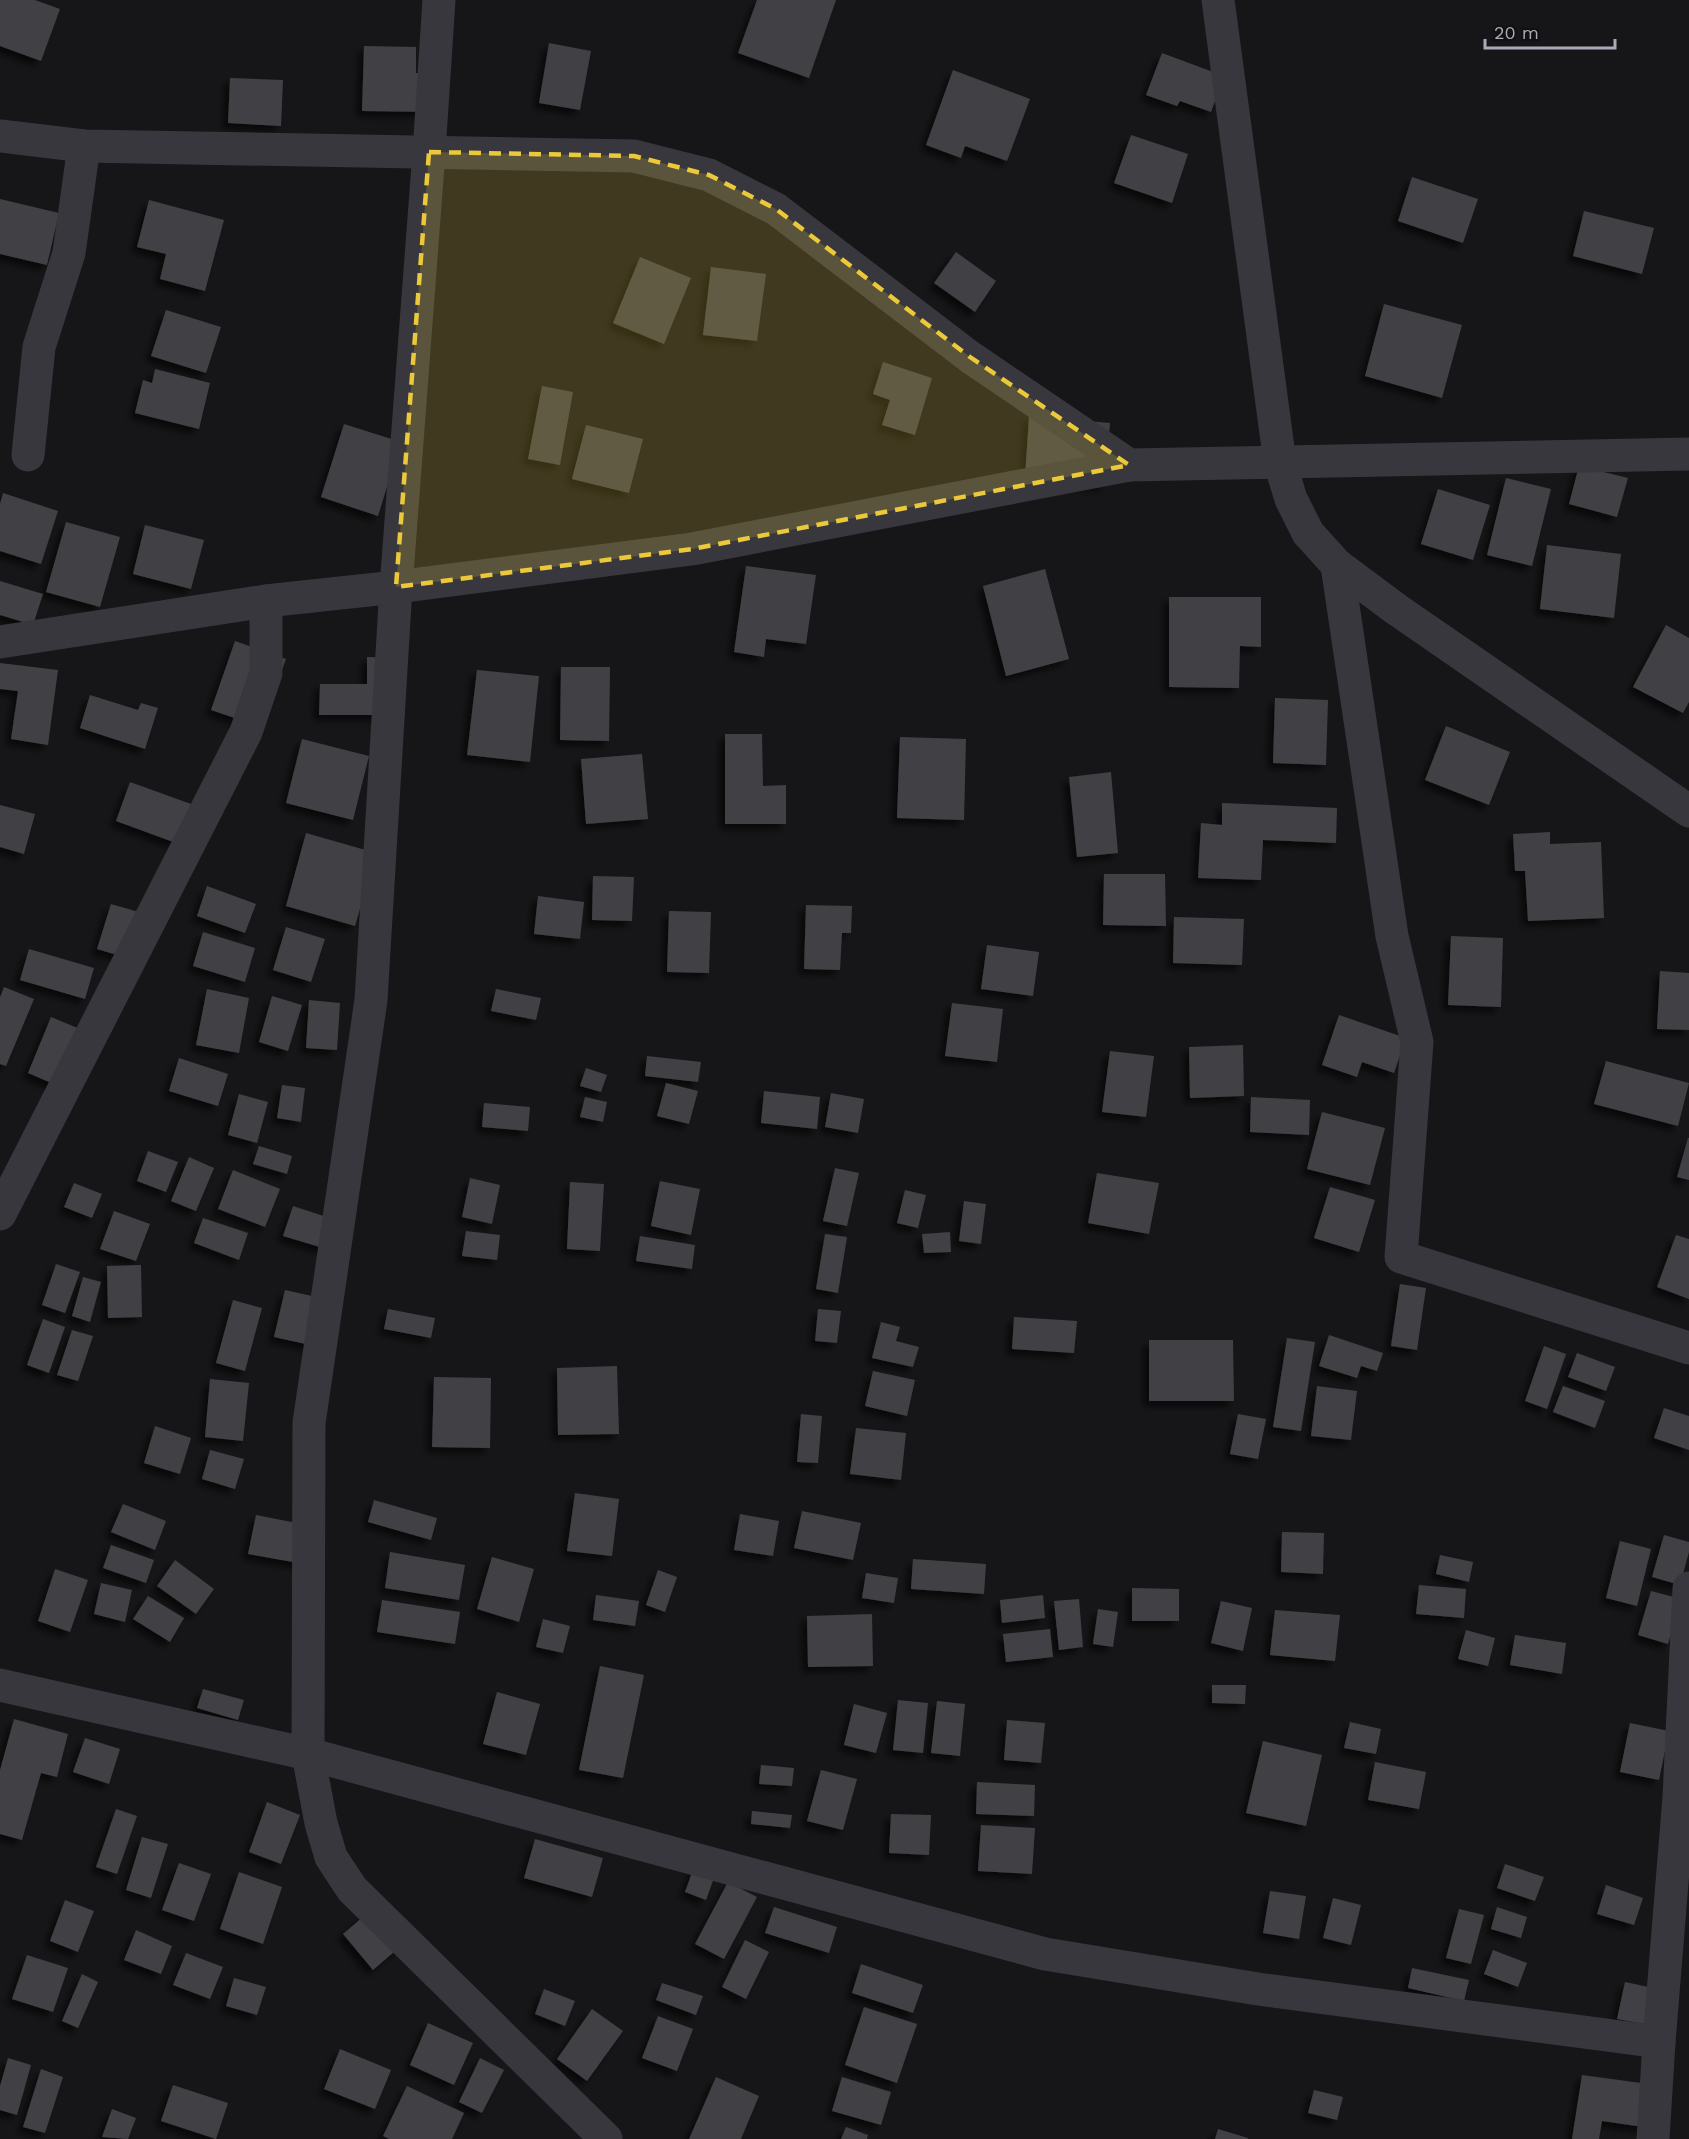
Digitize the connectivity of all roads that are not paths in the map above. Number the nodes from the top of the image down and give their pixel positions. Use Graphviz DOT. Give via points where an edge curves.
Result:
graph roads {
  1 [pos="439,0"];
  2 [pos="1218,0"];
  3 [pos="0,136"];
  4 [pos="84,146"];
  5 [pos="429,152"];
  6 [pos="1689,454"];
  7 [pos="28,455"];
  8 [pos="1280,463"];
  9 [pos="1129,465"];
  10 [pos="1337,565"];
  11 [pos="396,587"];
  12 [pos="266,601"];
  13 [pos="0,642"];
  14 [pos="1689,811"];
  15 [pos="0,1214"];
  16 [pos="1689,1348"];
  17 [pos="1689,1588"];
  18 [pos="0,1685"];
  19 [pos="308,1754"];
  20 [pos="1659,2042"];
  21 [pos="606,2139"];
  22 [pos="1653,2139"];
  1 -- 5 [label="street"];
  2 -- 8 [label="street"];
  3 -- 4 [label="street"];
  4 -- 5 [label="street"];
  4 -- 7 [label="street" via="69,253 39,347"];
  5 -- 9 [label="street" via="634,156 709,175 776,209 970,357"];
  5 -- 11 [label="street"];
  6 -- 8 [label="street"];
  8 -- 9 [label="street"];
  8 -- 10 [label="street" via="1308,533"];
  9 -- 11 [label="street" via="692,549"];
  10 -- 14 [label="street"];
  10 -- 16 [label="street" via="1392,936 1417,1042 1401,1257"];
  11 -- 12 [label="street"];
  11 -- 19 [label="street" via="371,1000 309,1423"];
  12 -- 13 [label="street"];
  12 -- 15 [label="street" via="266,674 246,732"];
  17 -- 20 [label="street" via="1679,1797"];
  18 -- 19 [label="street"];
  19 -- 20 [label="street" via="1046,1954 1258,1989"];
  19 -- 21 [label="street" via="331,1857 352,1889"];
  20 -- 22 [label="street"];
}
